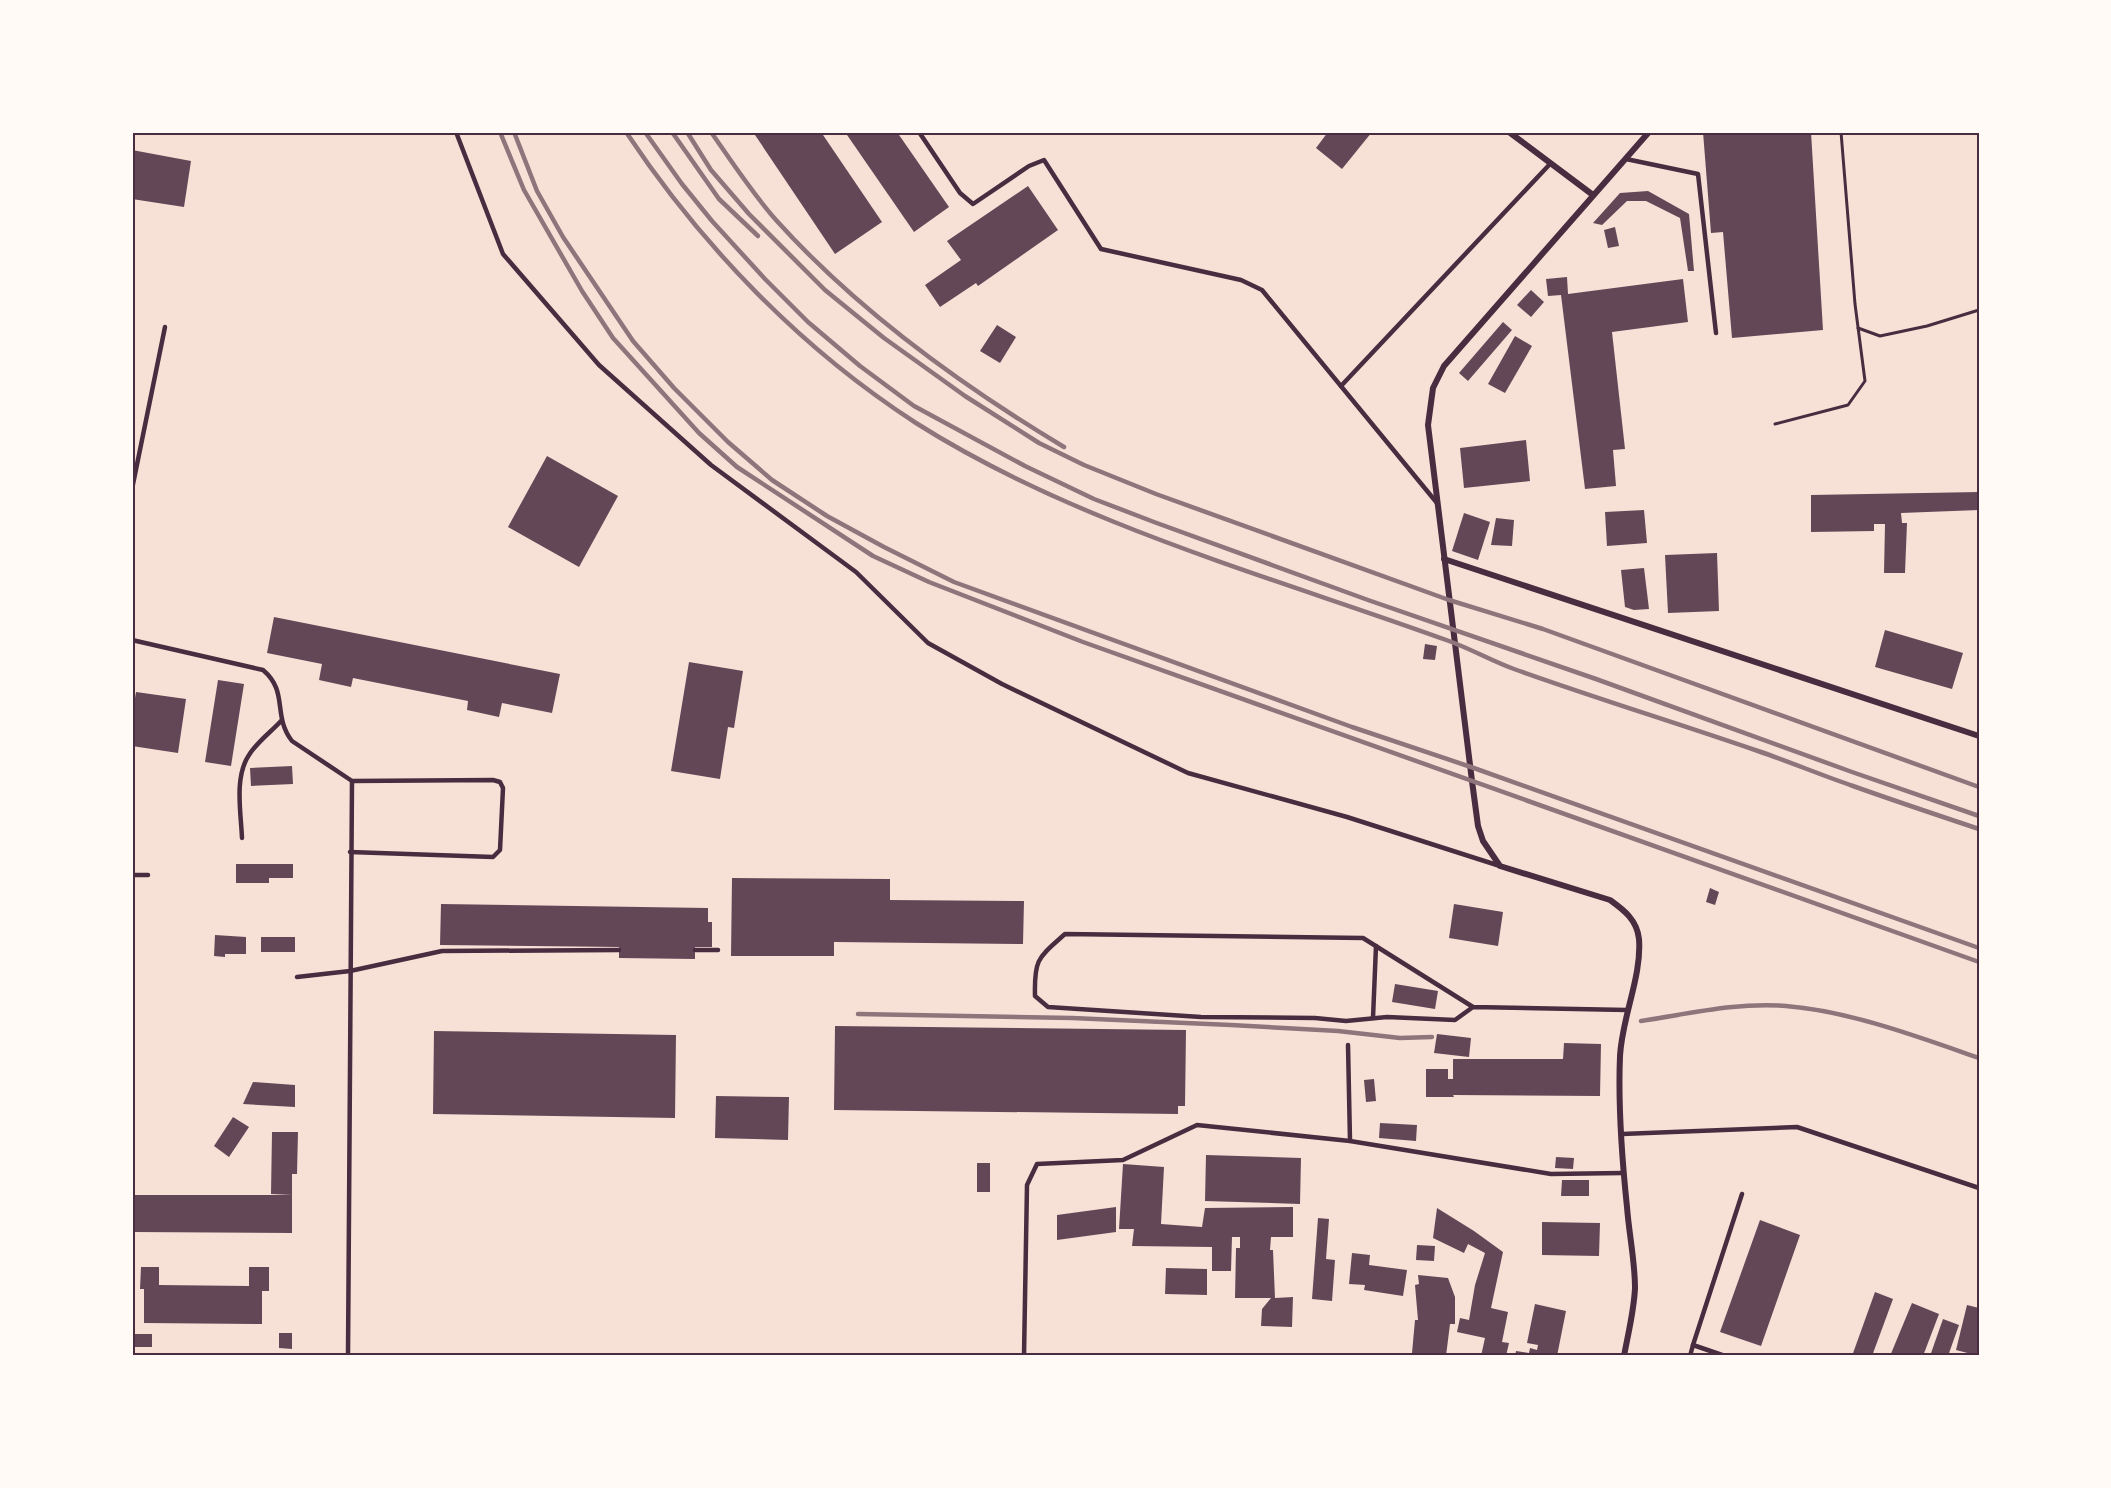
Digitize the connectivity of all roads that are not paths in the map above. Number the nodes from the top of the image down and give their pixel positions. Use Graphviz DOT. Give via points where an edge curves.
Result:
graph roads {
  1 [pos="456,132"];
  2 [pos="919,132"];
  3 [pos="1509,132"];
  4 [pos="1649,132"];
  5 [pos="1626,159"];
  6 [pos="1550,164"];
  7 [pos="1593,195"];
  8 [pos="165,327"];
  9 [pos="1716,333"];
  10 [pos="1341,386"];
  11 [pos="132,489"];
  12 [pos="1437,503"];
  13 [pos="1444,559"];
  14 [pos="132,640"];
  15 [pos="281,721"];
  16 [pos="1979,736"];
  17 [pos="352,781"];
  18 [pos="242,838"];
  19 [pos="351,852"];
  20 [pos="1500,866"];
  21 [pos="132,875"];
  22 [pos="148,875"];
  23 [pos="1376,946"];
  24 [pos="619,950"];
  25 [pos="695,950"];
  26 [pos="718,950"];
  27 [pos="350,971"];
  28 [pos="297,977"];
  29 [pos="1473,1007"];
  30 [pos="1627,1010"];
  31 [pos="1373,1018"];
  32 [pos="1348,1045"];
  33 [pos="1622,1134"];
  34 [pos="1350,1141"];
  35 [pos="1623,1173"];
  36 [pos="1979,1188"];
  37 [pos="1742,1194"];
  38 [pos="1693,1345"];
  39 [pos="348,1356"];
  40 [pos="1024,1356"];
  41 [pos="1624,1356"];
  42 [pos="1689,1356"];
  43 [pos="1725,1356"];
  1 -- 20 [label="lane" via="503,254 599,365 711,465 856,572 928,643 1002,684 1188,773 1347,817"];
  2 -- 10 [label="lane" via="960,194 974,204 1044,160 1101,249 1241,280 1262,290"];
  3 -- 6 [label="street"];
  4 -- 5 [label="street"];
  5 -- 7 [label="street"];
  5 -- 9 [label="lane" via="1698,174"];
  6 -- 7 [label="street"];
  6 -- 10 [label="lane"];
  7 -- 12 [label="street" via="1444,366 1433,388 1428,425"];
  8 -- 11 [label="lane"];
  10 -- 12 [label="lane"];
  12 -- 13 [label="street"];
  13 -- 16 [label="street"];
  13 -- 20 [label="street" via="1478,826"];
  14 -- 15 [label="lane" via="263,670 279,690"];
  15 -- 17 [label="lane" via="292,741"];
  15 -- 18 [label="lane" via="250,753 243,768"];
  17 -- 19 [label="lane"];
  17 -- 19 [label="lane" via="493,780 503,788 500,850 493,857"];
  19 -- 27 [label="lane"];
  20 -- 30 [label="street" via="1610,900 1624,910 1634,923 1639,951"];
  21 -- 22 [label="lane"];
  23 -- 29 [label="lane"];
  23 -- 31 [label="lane"];
  23 -- 31 [label="lane" via="1363,938 1065,934 1042,954 1034,972 1035,996 1048,1007 1201,1017 1346,1021"];
  24 -- 27 [label="lane" via="442,951"];
  25 -- 26 [label="lane"];
  27 -- 28 [label="lane"];
  27 -- 39 [label="lane"];
  29 -- 30 [label="lane"];
  29 -- 31 [label="lane" via="1455,1020"];
  30 -- 33 [label="street" via="1620,1057"];
  32 -- 34 [label="lane"];
  33 -- 35 [label="street"];
  33 -- 36 [label="lane" via="1797,1128"];
  34 -- 35 [label="lane" via="1551,1174"];
  34 -- 40 [label="lane" via="1197,1125 1123,1160 1037,1164 1026,1185"];
  35 -- 41 [label="street" via="1635,1290"];
  37 -- 38 [label="lane"];
  38 -- 42 [label="lane"];
  38 -- 43 [label="lane"];
}
